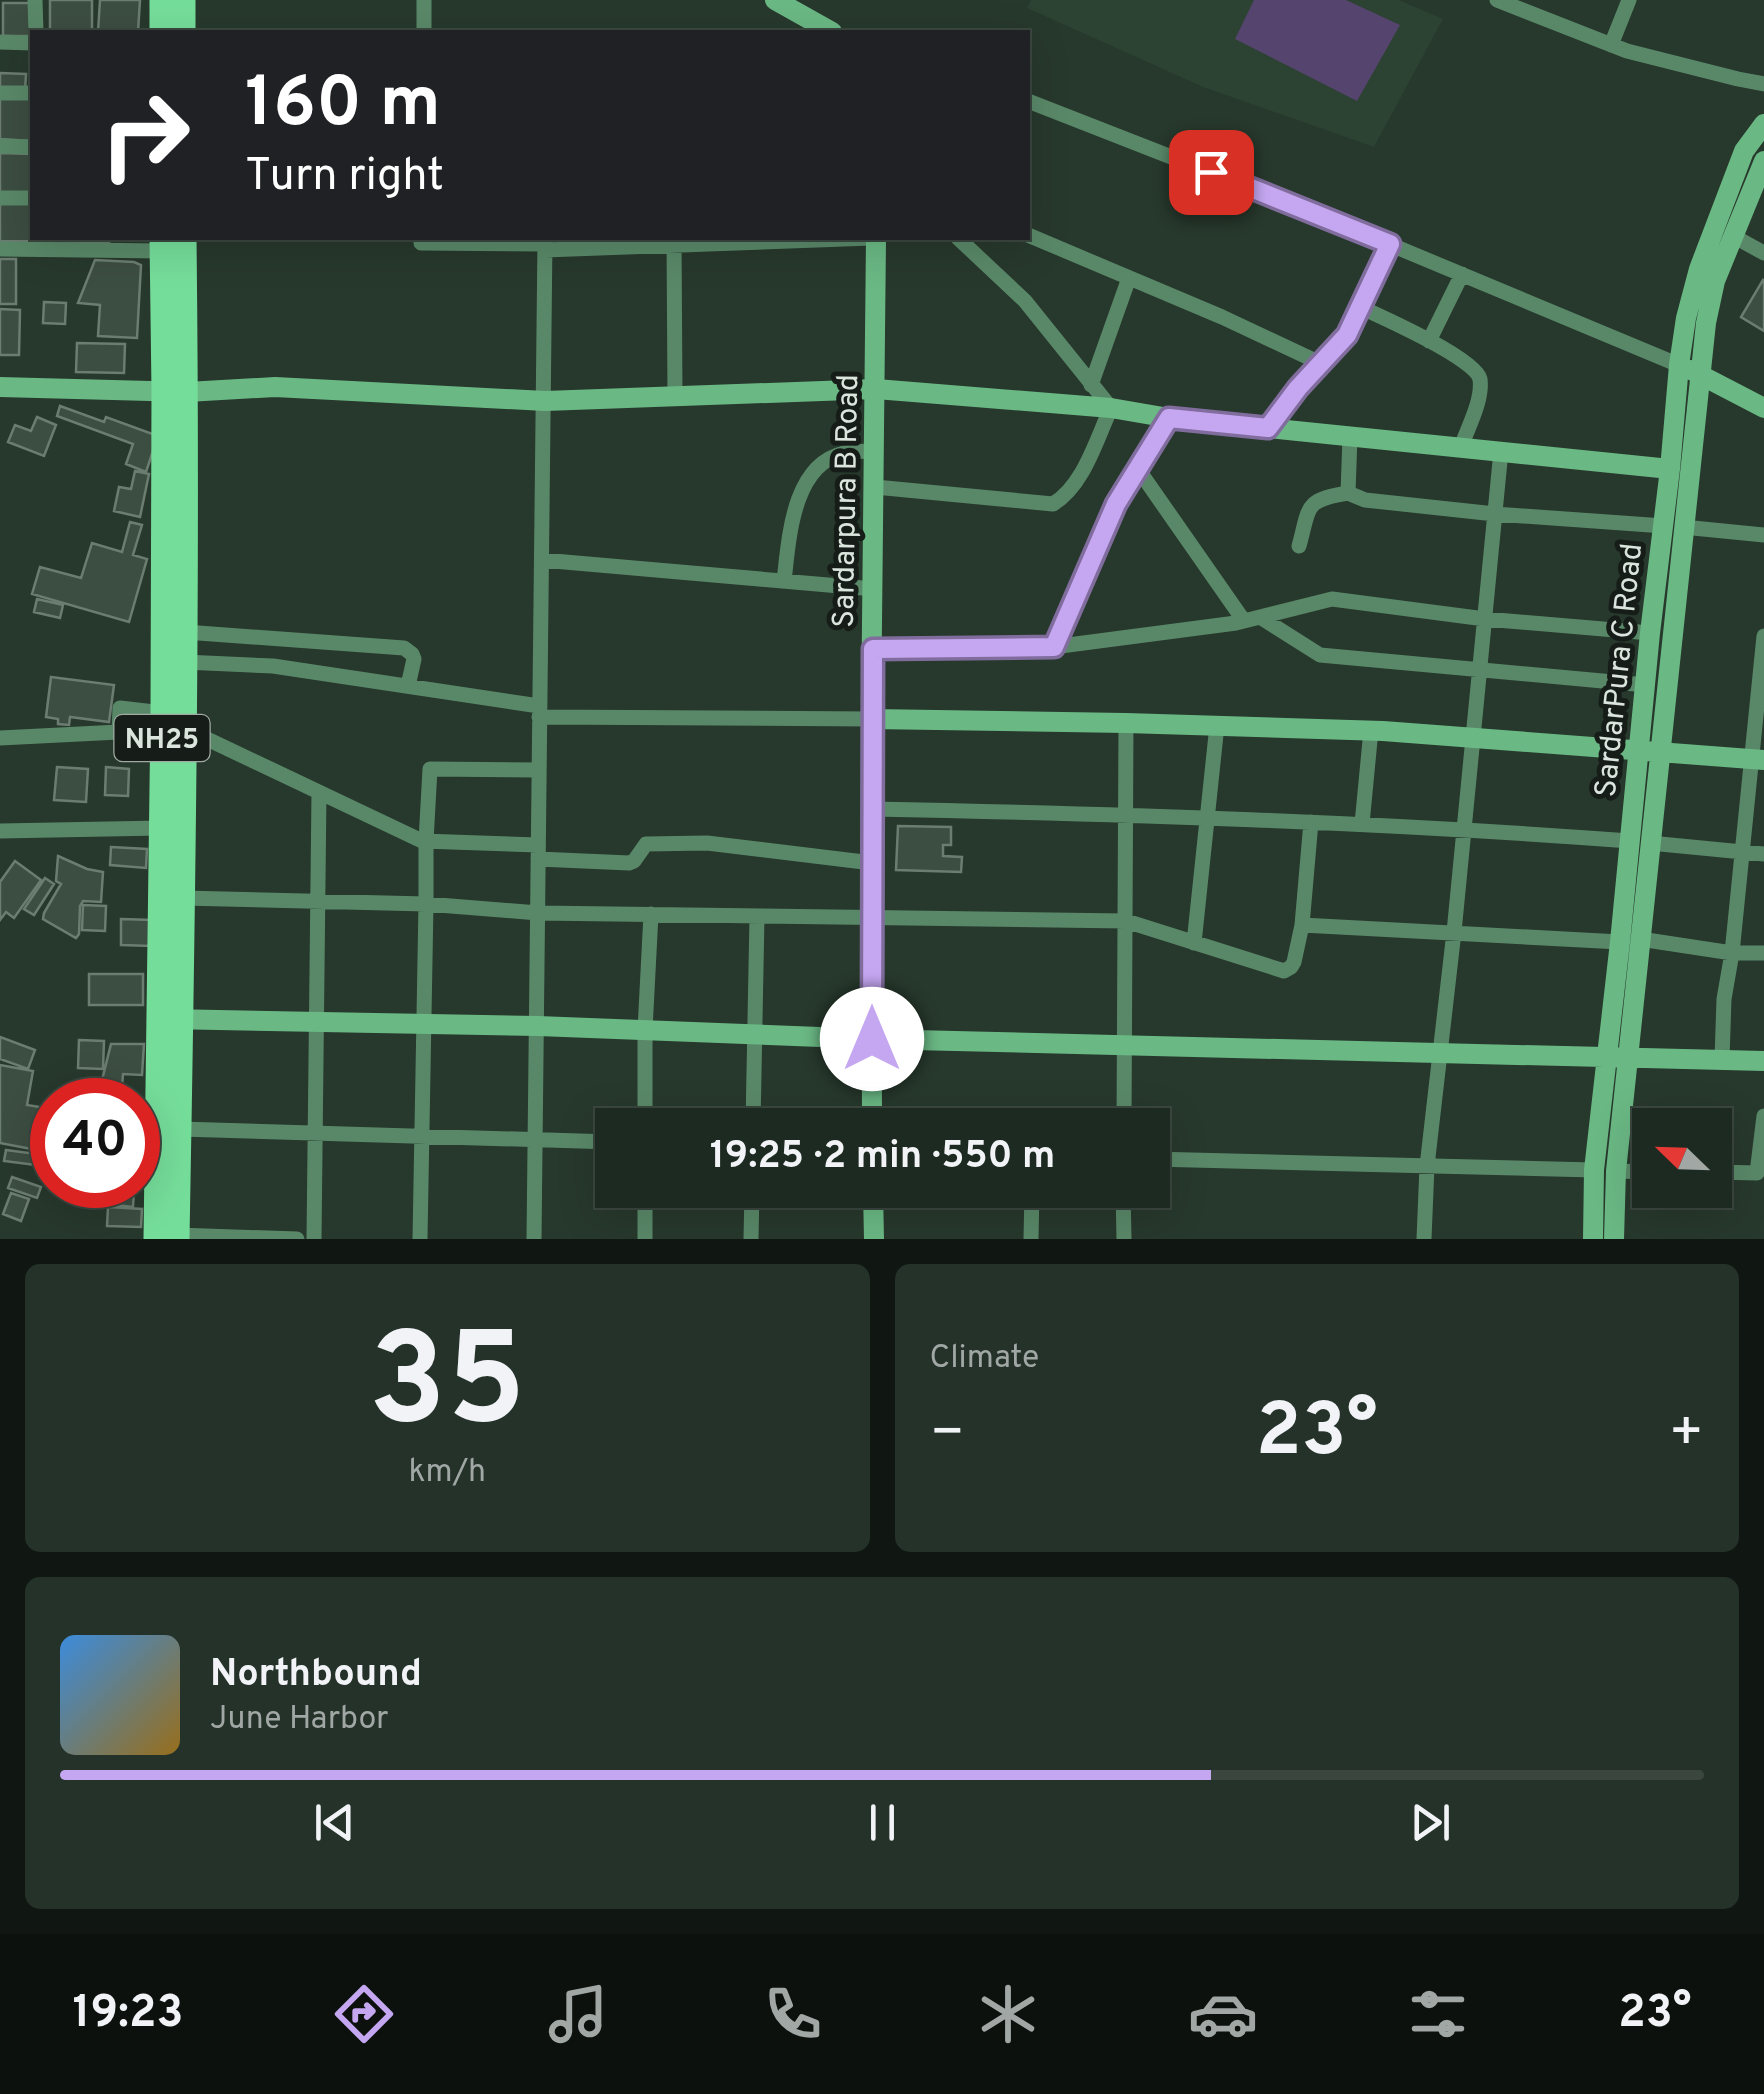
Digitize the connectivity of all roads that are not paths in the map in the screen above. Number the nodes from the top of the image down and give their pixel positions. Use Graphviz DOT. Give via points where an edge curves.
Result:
graph roads {
  1 [pos="35,0"];
  2 [pos="162,0"];
  3 [pos="183,0"];
  4 [pos="424,0"];
  5 [pos="775,0"];
  6 [pos="1496,0"];
  7 [pos="1628,0"];
  8 [pos="36,30"];
  9 [pos="162,30"];
  10 [pos="183,30"];
  11 [pos="424,30"];
  12 [pos="828,30"];
  13 [pos="0,42"];
  14 [pos="30,42"];
  15 [pos="1611,45"];
  16 [pos="1764,84"];
  17 [pos="0,93"];
  18 [pos="30,93"];
  19 [pos="1030,107"];
  20 [pos="1764,124"];
  21 [pos="0,146"];
  22 [pos="30,147"];
  23 [pos="1764,162"];
  24 [pos="0,198"];
  25 [pos="30,198"];
  26 [pos="1030,236"];
  27 [pos="1733,236"];
  28 [pos="184,240"];
  29 [pos="421,240"];
  30 [pos="741,240"];
  31 [pos="874,240"];
  32 [pos="960,240"];
  33 [pos="674,241"];
  34 [pos="162,244"];
  35 [pos="545,244"];
  36 [pos="1390,244"];
  37 [pos="0,249"];
  38 [pos="1764,252"];
  39 [pos="1462,274"];
  40 [pos="1129,278"];
  41 [pos="1360,307"];
  42 [pos="1429,340"];
  43 [pos="1320,363"];
  44 [pos="1678,365"];
  45 [pos="1699,373"];
  46 [pos="1091,385"];
  47 [pos="0,387"];
  48 [pos="876,389"];
  49 [pos="175,391"];
  50 [pos="675,396"];
  51 [pos="544,401"];
  52 [pos="1111,408"];
  53 [pos="1764,408"];
  54 [pos="1169,418"];
  55 [pos="1268,428"];
  56 [pos="1350,436"];
  57 [pos="1460,447"];
  58 [pos="875,450"];
  59 [pos="1501,451"];
  60 [pos="1670,468"];
  61 [pos="1138,469"];
  62 [pos="875,487"];
  63 [pos="1348,493"];
  64 [pos="1495,514"];
  65 [pos="1674,527"];
  66 [pos="1764,535"];
  67 [pos="1299,546"];
  68 [pos="542,560"];
  69 [pos="784,581"];
  70 [pos="874,589"];
  71 [pos="1252,619"];
  72 [pos="1485,619"];
  73 [pos="185,632"];
  74 [pos="1650,633"];
  75 [pos="1764,639"];
  76 [pos="1054,647"];
  77 [pos="873,649"];
  78 [pos="184,662"];
  79 [pos="1480,668"];
  80 [pos="1646,685"];
  81 [pos="408,686"];
  82 [pos="539,711"];
  83 [pos="871,719"];
  84 [pos="173,721"];
  85 [pos="1126,722"];
  86 [pos="1217,725"];
  87 [pos="1372,730"];
  88 [pos="1474,737"];
  89 [pos="0,738"];
  90 [pos="1640,750"];
  91 [pos="1662,752"];
  92 [pos="1758,760"];
  93 [pos="539,770"];
  94 [pos="319,792"];
  95 [pos="872,809"];
  96 [pos="1126,814"];
  97 [pos="1208,818"];
  98 [pos="1311,822"];
  99 [pos="1362,824"];
  100 [pos="161,828"];
  101 [pos="1465,829"];
  102 [pos="0,832"];
  103 [pos="426,841"];
  104 [pos="1640,842"];
  105 [pos="538,852"];
  106 [pos="1742,852"];
  107 [pos="1764,854"];
  108 [pos="872,864"];
  109 [pos="182,898"];
  110 [pos="318,902"];
  111 [pos="426,904"];
  112 [pos="538,913"];
  113 [pos="651,914"];
  114 [pos="758,916"];
  115 [pos="872,917"];
  116 [pos="1126,921"];
  117 [pos="1302,925"];
  118 [pos="1454,932"];
  119 [pos="1630,941"];
  120 [pos="1194,942"];
  121 [pos="1732,953"];
  122 [pos="1764,953"];
  123 [pos="170,1019"];
  124 [pos="316,1021"];
  125 [pos="424,1023"];
  126 [pos="538,1026"];
  127 [pos="645,1030"];
  128 [pos="754,1035"];
  129 [pos="872,1039"];
  130 [pos="1126,1046"];
  131 [pos="1442,1053"];
  132 [pos="1608,1056"];
  133 [pos="1630,1058"];
  134 [pos="1722,1059"];
  135 [pos="1764,1061"];
  136 [pos="645,1108"];
  137 [pos="752,1108"];
  138 [pos="872,1108"];
  139 [pos="1124,1108"];
  140 [pos="1764,1116"];
  141 [pos="180,1129"];
  142 [pos="315,1134"];
  143 [pos="423,1136"];
  144 [pos="536,1139"];
  145 [pos="595,1141"];
  146 [pos="1170,1159"];
  147 [pos="1427,1166"];
  148 [pos="1594,1170"];
  149 [pos="1616,1171"];
  150 [pos="1632,1171"];
  151 [pos="1732,1172"];
  152 [pos="645,1208"];
  153 [pos="752,1208"];
  154 [pos="873,1208"];
  155 [pos="1032,1208"];
  156 [pos="1124,1208"];
  157 [pos="170,1238"];
  158 [pos="297,1239"];
  159 [pos="314,1239"];
  160 [pos="420,1239"];
  161 [pos="534,1239"];
  162 [pos="645,1239"];
  163 [pos="751,1239"];
  164 [pos="874,1239"];
  165 [pos="1031,1239"];
  166 [pos="1124,1239"];
  167 [pos="1424,1239"];
  168 [pos="1594,1239"];
  169 [pos="1614,1239"];
  1 -- 8 [label="street"];
  2 -- 9 [label="main road"];
  3 -- 10 [label="main road"];
  4 -- 11 [label="street"];
  5 -- 12 [label="street"];
  6 -- 15 [label="street"];
  7 -- 15 [label="street"];
  13 -- 14 [label="street"];
  15 -- 16 [label="street"];
  17 -- 18 [label="street"];
  19 -- 36 [label="street"];
  20 -- 44 [label="street, SardarPura C Road" via="1744,152 1699,269"];
  21 -- 22 [label="street"];
  23 -- 27 [label="street, SardarPura C Road"];
  24 -- 25 [label="street"];
  26 -- 40 [label="street"];
  27 -- 38 [label="street"];
  27 -- 45 [label="street, SardarPura C Road" via="1715,282"];
  28 -- 49 [label="main road, NH25"];
  29 -- 35 [label="street"];
  30 -- 33 [label="street"];
  31 -- 48 [label="street, Sardarpura B Road"];
  32 -- 46 [label="street" via="1025,301"];
  33 -- 35 [label="street"];
  33 -- 50 [label="street"];
  34 -- 37 [label="street"];
  34 -- 49 [label="main road, NH25"];
  35 -- 51 [label="street"];
  36 -- 39 [label="street"];
  36 -- 41 [label="street"];
  39 -- 42 [label="street"];
  39 -- 44 [label="street"];
  40 -- 43 [label="street"];
  40 -- 46 [label="street"];
  41 -- 42 [label="street"];
  41 -- 43 [label="street" via="1347,335"];
  42 -- 57 [label="street" via="1480,377"];
  43 -- 55 [label="street"];
  44 -- 45 [label="street"];
  44 -- 60 [label="street, SardarPura C Road"];
  45 -- 53 [label="street"];
  45 -- 65 [label="street, SardarPura C Road"];
  46 -- 52 [label="street"];
  47 -- 49 [label="street"];
  48 -- 50 [label="street"];
  48 -- 52 [label="street"];
  48 -- 58 [label="street, Sardarpura B Road"];
  49 -- 51 [label="street" via="275,387"];
  49 -- 73 [label="main road, NH25"];
  49 -- 84 [label="main road, NH25"];
  50 -- 51 [label="street"];
  51 -- 68 [label="street"];
  52 -- 54 [label="street"];
  52 -- 62 [label="street" via="1080,475 1052,504"];
  54 -- 55 [label="street"];
  54 -- 61 [label="street"];
  55 -- 56 [label="street"];
  56 -- 57 [label="street"];
  56 -- 63 [label="street"];
  57 -- 59 [label="street"];
  58 -- 62 [label="street, Sardarpura B Road"];
  58 -- 69 [label="street" via="842,454 815,472 791,523"];
  59 -- 60 [label="street"];
  59 -- 64 [label="street"];
  60 -- 65 [label="street, SardarPura C Road"];
  61 -- 71 [label="street"];
  61 -- 76 [label="street"];
  62 -- 70 [label="street, Sardarpura B Road"];
  63 -- 64 [label="street"];
  63 -- 67 [label="street" via="1313,503"];
  64 -- 65 [label="street"];
  64 -- 72 [label="street"];
  65 -- 66 [label="street"];
  65 -- 74 [label="street, SardarPura C Road"];
  65 -- 91 [label="street, SardarPura C Road"];
  68 -- 69 [label="street"];
  68 -- 82 [label="street"];
  69 -- 70 [label="street"];
  70 -- 77 [label="street, Sardarpura B Road"];
  71 -- 72 [label="street" via="1332,600"];
  71 -- 76 [label="street"];
  71 -- 79 [label="street" via="1320,655"];
  72 -- 74 [label="street"];
  72 -- 79 [label="street"];
  73 -- 78 [label="main road, NH25"];
  73 -- 81 [label="street" via="404,648 414,660"];
  74 -- 80 [label="street, SardarPura C Road"];
  75 -- 92 [label="street"];
  76 -- 77 [label="street"];
  77 -- 83 [label="street, Sardarpura B Road"];
  78 -- 81 [label="street" via="272,666"];
  78 -- 84 [label="main road, NH25"];
  79 -- 80 [label="street"];
  79 -- 88 [label="street"];
  80 -- 90 [label="street, SardarPura C Road"];
  81 -- 82 [label="street"];
  82 -- 83 [label="street"];
  82 -- 93 [label="street"];
  83 -- 85 [label="street"];
  83 -- 95 [label="street, Sardarpura B Road"];
  84 -- 89 [label="street" via="120,708 119,732"];
  84 -- 94 [label="street"];
  84 -- 100 [label="main road, NH25"];
  84 -- 109 [label="main road, NH25"];
  85 -- 86 [label="street"];
  85 -- 96 [label="street"];
  86 -- 87 [label="street"];
  86 -- 97 [label="street"];
  87 -- 88 [label="street"];
  87 -- 99 [label="street"];
  88 -- 90 [label="street"];
  88 -- 101 [label="street"];
  90 -- 91 [label="street"];
  90 -- 104 [label="street, SardarPura C Road"];
  91 -- 92 [label="street"];
  91 -- 104 [label="street, SardarPura C Road"];
  92 -- 106 [label="street"];
  93 -- 103 [label="street" via="430,769"];
  93 -- 105 [label="street"];
  94 -- 103 [label="street"];
  94 -- 110 [label="street"];
  95 -- 96 [label="street"];
  95 -- 108 [label="street, Sardarpura B Road"];
  96 -- 97 [label="street"];
  96 -- 116 [label="street"];
  97 -- 98 [label="street"];
  97 -- 120 [label="street"];
  98 -- 99 [label="street"];
  98 -- 117 [label="street"];
  99 -- 101 [label="street"];
  100 -- 102 [label="street"];
  100 -- 123 [label="main road, NH25"];
  101 -- 104 [label="street"];
  101 -- 118 [label="street"];
  103 -- 105 [label="street"];
  103 -- 111 [label="street"];
  104 -- 106 [label="street"];
  104 -- 119 [label="street, SardarPura C Road"];
  105 -- 108 [label="street" via="628,863 646,844 684,842"];
  105 -- 112 [label="street"];
  106 -- 107 [label="street"];
  106 -- 121 [label="street"];
  108 -- 115 [label="street, Sardarpura B Road"];
  109 -- 110 [label="street"];
  109 -- 123 [label="main road, NH25"];
  110 -- 111 [label="street"];
  110 -- 124 [label="street"];
  111 -- 112 [label="street"];
  111 -- 125 [label="street"];
  112 -- 113 [label="street"];
  112 -- 126 [label="street"];
  113 -- 114 [label="street"];
  113 -- 127 [label="street"];
  114 -- 115 [label="street"];
  114 -- 128 [label="street"];
  115 -- 116 [label="street"];
  115 -- 129 [label="street, Sardarpura B Road"];
  116 -- 120 [label="street"];
  116 -- 130 [label="street"];
  117 -- 118 [label="street"];
  117 -- 120 [label="street" via="1294,962 1284,971"];
  118 -- 119 [label="street"];
  118 -- 131 [label="street"];
  119 -- 121 [label="street"];
  119 -- 132 [label="street, SardarPura C Road"];
  119 -- 133 [label="street, SardarPura C Road"];
  121 -- 122 [label="street"];
  121 -- 134 [label="street"];
  123 -- 124 [label="street"];
  123 -- 141 [label="main road, NH25"];
  123 -- 157 [label="main road, NH25"];
  124 -- 125 [label="street"];
  124 -- 142 [label="street"];
  125 -- 126 [label="street"];
  125 -- 143 [label="street"];
  126 -- 127 [label="street"];
  126 -- 144 [label="street"];
  127 -- 128 [label="street"];
  127 -- 136 [label="street"];
  128 -- 129 [label="street"];
  128 -- 137 [label="street"];
  129 -- 130 [label="street"];
  129 -- 138 [label="street, Sardarpura B Road"];
  130 -- 131 [label="street"];
  130 -- 139 [label="street"];
  131 -- 132 [label="street"];
  131 -- 147 [label="street"];
  132 -- 133 [label="street"];
  132 -- 148 [label="street, SardarPura C Road"];
  133 -- 134 [label="street"];
  133 -- 149 [label="street, SardarPura C Road"];
  134 -- 135 [label="street"];
  140 -- 151 [label="street" via="1758,1173"];
  141 -- 142 [label="street"];
  141 -- 157 [label="main road, NH25"];
  142 -- 143 [label="street"];
  142 -- 159 [label="street"];
  143 -- 144 [label="street"];
  143 -- 160 [label="street"];
  144 -- 145 [label="street"];
  144 -- 161 [label="street"];
  146 -- 147 [label="street"];
  147 -- 148 [label="street"];
  147 -- 167 [label="street"];
  148 -- 168 [label="street, SardarPura C Road"];
  149 -- 150 [label="street"];
  149 -- 169 [label="street, SardarPura C Road"];
  152 -- 162 [label="street"];
  153 -- 163 [label="street"];
  154 -- 164 [label="street"];
  155 -- 165 [label="street"];
  156 -- 166 [label="street"];
  157 -- 158 [label="street"];
}
